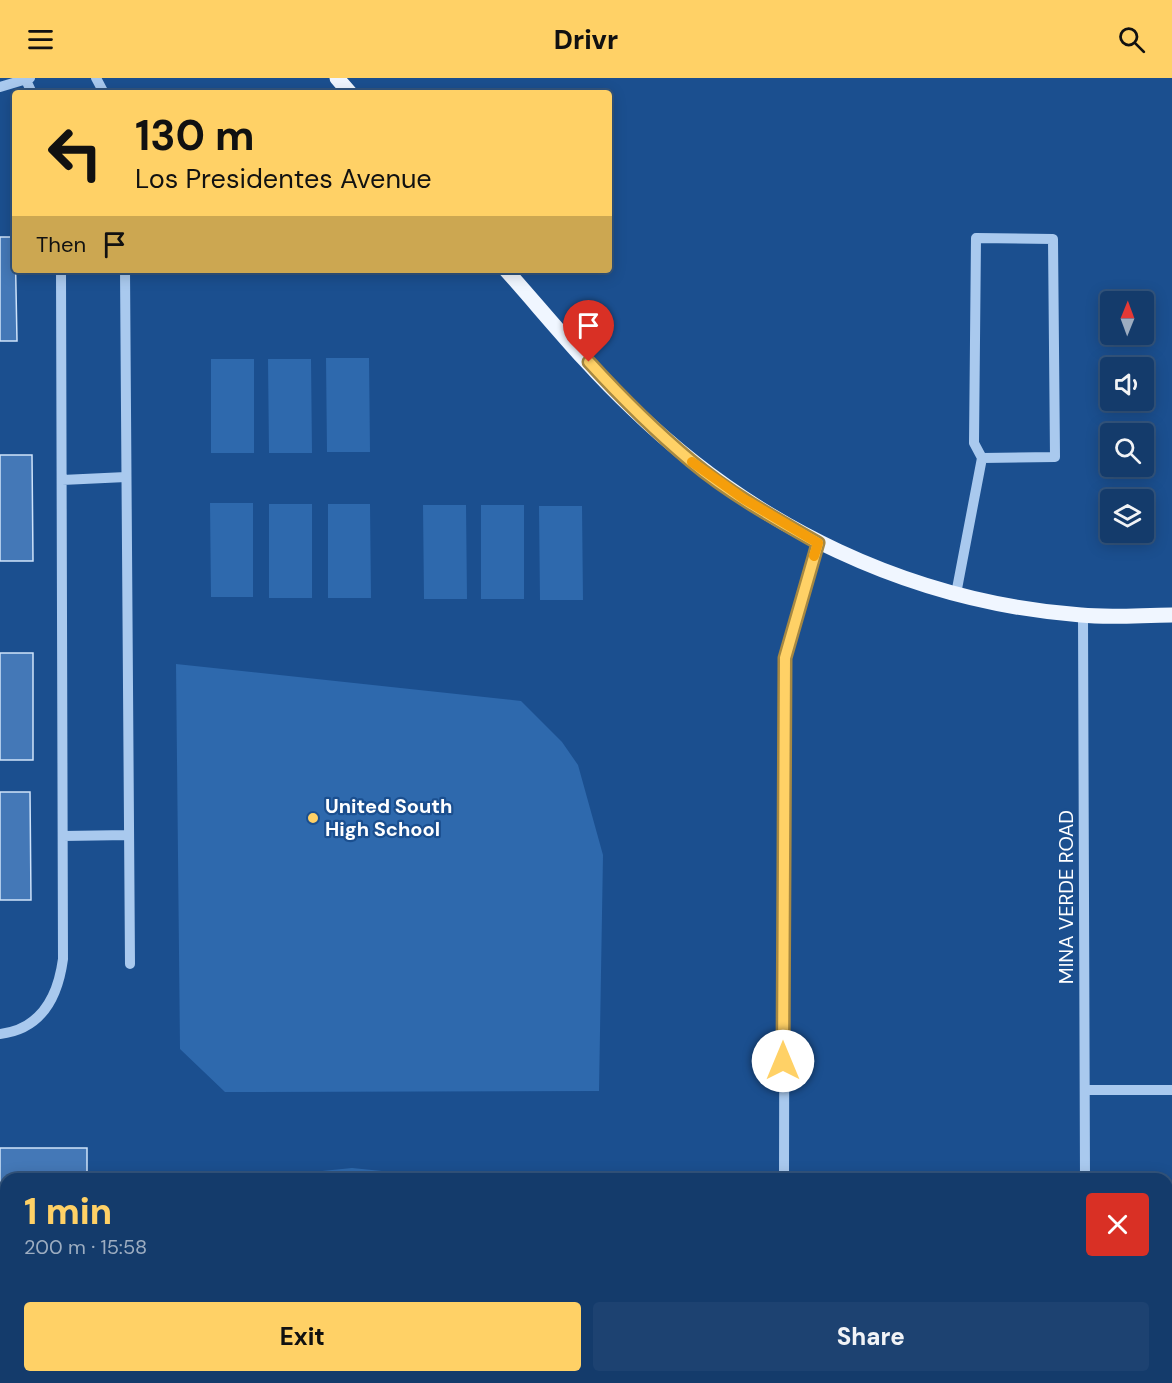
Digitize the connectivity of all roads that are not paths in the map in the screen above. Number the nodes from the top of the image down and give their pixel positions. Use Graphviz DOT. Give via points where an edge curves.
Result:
graph roads {
  1 [pos="337,78"];
  2 [pos="27,79"];
  3 [pos="0,87"];
  4 [pos="347,90"];
  5 [pos="61,273"];
  6 [pos="125,273"];
  7 [pos="510,273"];
  8 [pos="982,458"];
  9 [pos="126,477"];
  10 [pos="62,480"];
  11 [pos="818,543"];
  12 [pos="956,594"];
  13 [pos="1172,615"];
  14 [pos="1083,616"];
  15 [pos="129,835"];
  16 [pos="63,836"];
  17 [pos="130,964"];
  18 [pos="0,1034"];
  19 [pos="1085,1090"];
  20 [pos="1172,1090"];
  21 [pos="784,1173"];
  22 [pos="1085,1173"];
  1 -- 4 [label="main road"];
  2 -- 3 [label="street"];
  5 -- 10 [label="street"];
  6 -- 9 [label="street"];
  7 -- 11 [label="main road" via="631,408 692,462 744,499"];
  8 -- 8 [label="street" via="1055,457 1053,239 976,238 974,442"];
  8 -- 12 [label="street"];
  9 -- 10 [label="street"];
  9 -- 15 [label="street"];
  10 -- 16 [label="street"];
  11 -- 12 [label="main road" via="882,571"];
  11 -- 21 [label="street" via="785,658"];
  12 -- 14 [label="main road"];
  13 -- 14 [label="main road"];
  14 -- 19 [label="street, MINA VERDE ROAD"];
  15 -- 16 [label="street"];
  15 -- 17 [label="street"];
  16 -- 18 [label="street" via="63,958 54,998 28,1026"];
  19 -- 20 [label="street"];
  19 -- 22 [label="street, MINA VERDE ROAD"];
}
